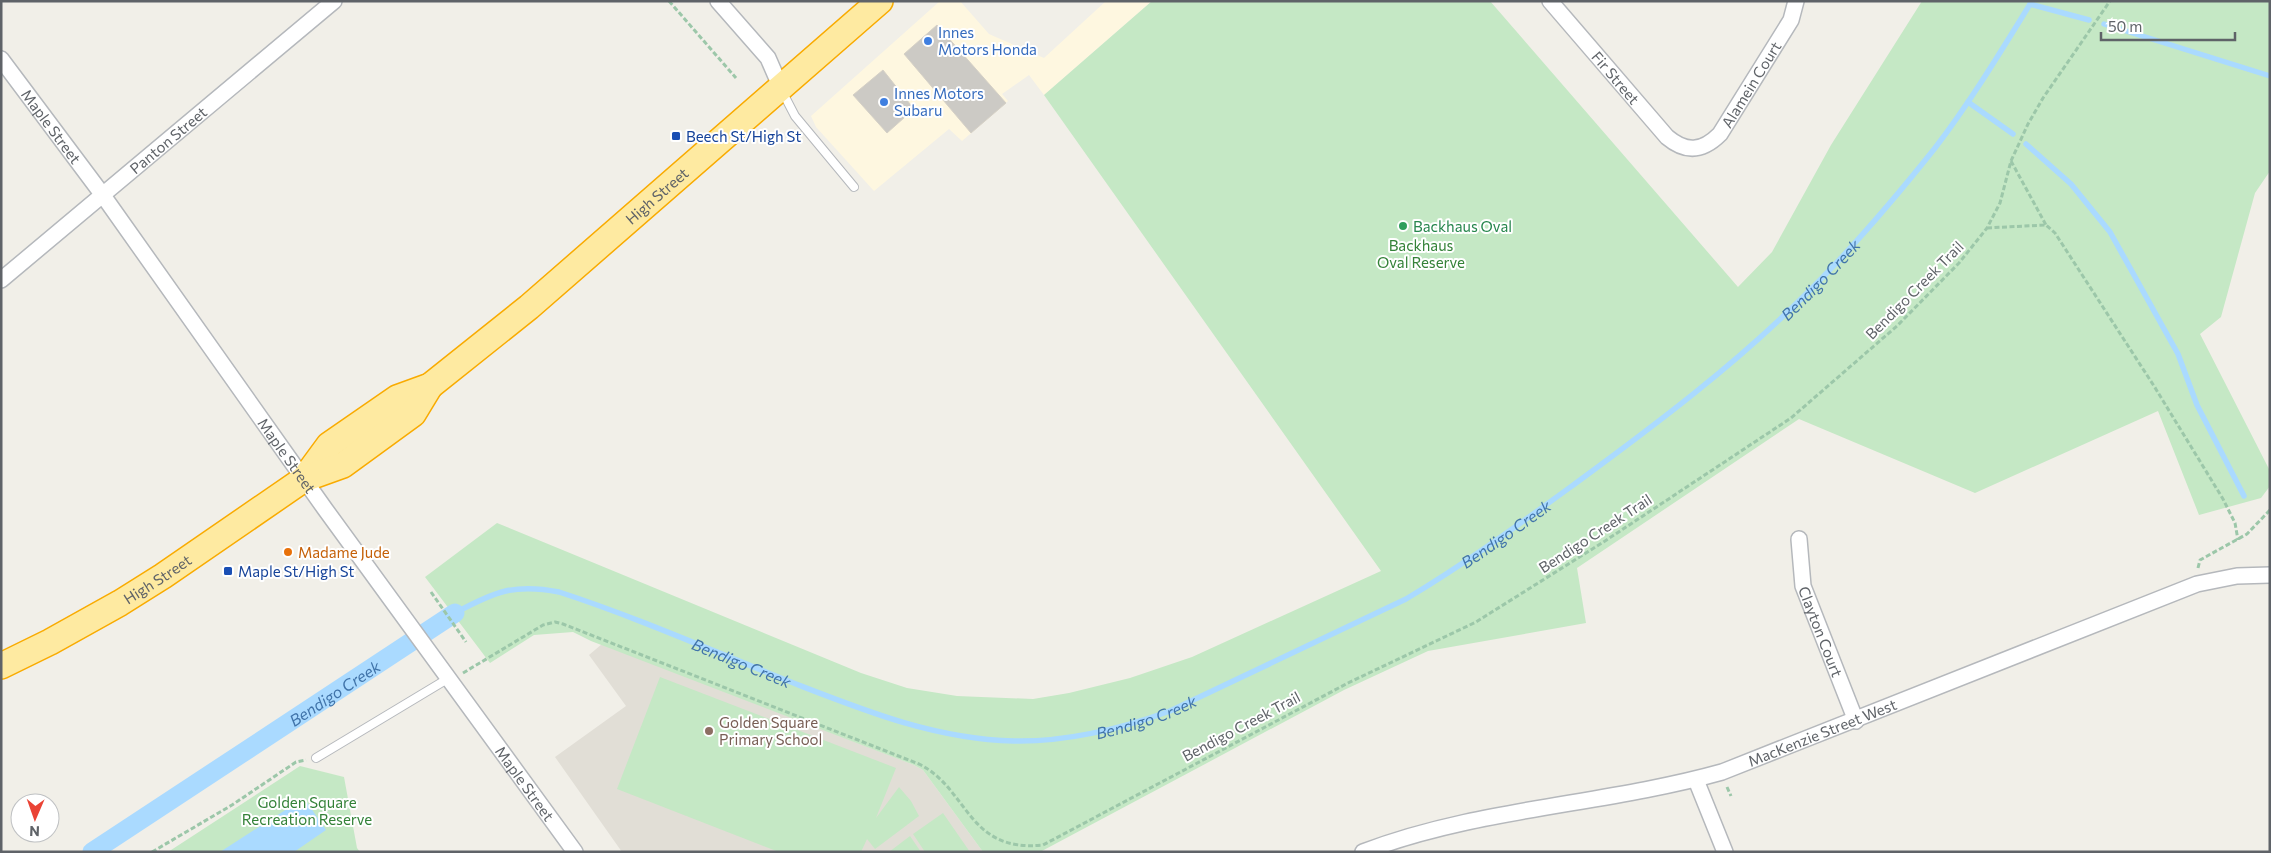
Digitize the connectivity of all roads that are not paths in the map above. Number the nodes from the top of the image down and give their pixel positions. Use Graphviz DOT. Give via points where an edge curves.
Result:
graph roads {
  1 [pos="334,1"];
  2 [pos="718,1"];
  3 [pos="880,1"];
  4 [pos="1550,1"];
  5 [pos="1796,1"];
  6 [pos="1,59"];
  7 [pos="781,88"];
  8 [pos="1687,149"];
  9 [pos="854,187"];
  10 [pos="102,194"];
  11 [pos="1,280"];
  12 [pos="304,479"];
  13 [pos="1799,539"];
  14 [pos="2270,575"];
  15 [pos="1,666"];
  16 [pos="449,678"];
  17 [pos="1856,721"];
  18 [pos="316,758"];
  19 [pos="1696,780"];
  20 [pos="575,852"];
  21 [pos="1363,852"];
  22 [pos="1725,852"];
  1 -- 10 [label="street, Panton Street"];
  2 -- 7 [label="street" via="768,58"];
  3 -- 7 [label="highway, High Street"];
  4 -- 8 [label="street, Fir Street" via="1667,137"];
  5 -- 8 [label="street, Alamein Court" via="1791,20 1720,134 1706,145"];
  6 -- 10 [label="street, Maple Street"];
  7 -- 9 [label="lane" via="796,116"];
  7 -- 12 [label="highway, High Street" via="529,307 430,386 397,398 328,445"];
  10 -- 11 [label="street, Panton Street"];
  10 -- 12 [label="street, Maple Street"];
  12 -- 15 [label="highway, High Street" via="164,576 50,642"];
  12 -- 16 [label="street, Maple Street"];
  13 -- 17 [label="street, Clayton Court" via="1803,586"];
  14 -- 17 [label="street, MacKenzie Street West" via="2237,576 2205,582"];
  16 -- 18 [label="lane"];
  16 -- 20 [label="street, Maple Street"];
  17 -- 19 [label="street, MacKenzie Street West" via="1750,763"];
  19 -- 21 [label="street, MacKenzie Street West" via="1450,826"];
  19 -- 22 [label="street"];
}
